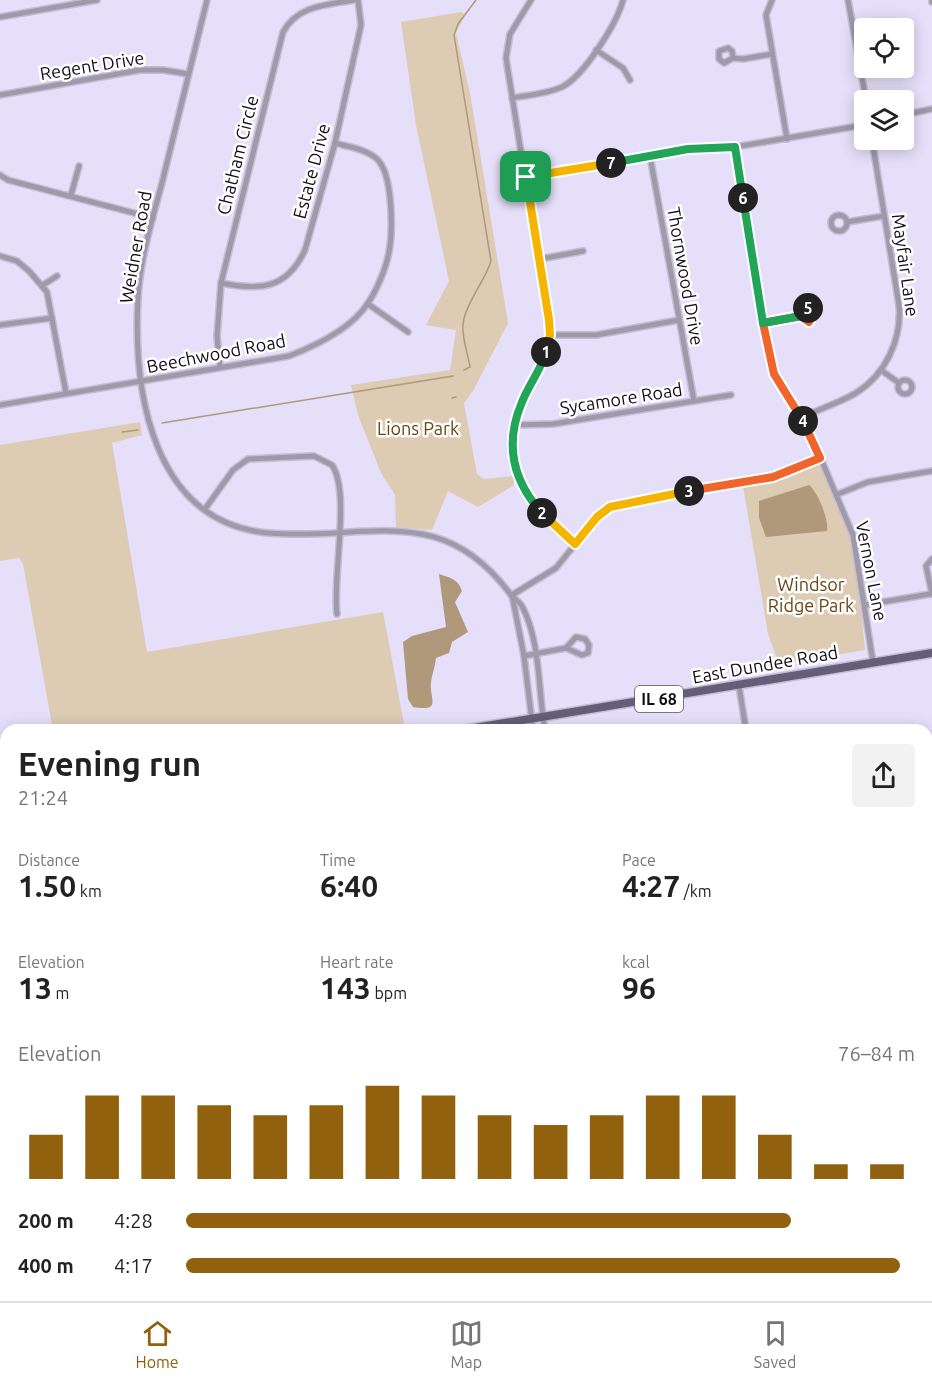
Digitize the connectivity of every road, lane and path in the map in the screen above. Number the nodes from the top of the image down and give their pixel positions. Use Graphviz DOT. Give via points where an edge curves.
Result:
graph roads {
  1 [pos="97,0"];
  2 [pos="207,0"];
  3 [pos="356,0"];
  4 [pos="531,0"];
  5 [pos="623,0"];
  6 [pos="772,0"];
  7 [pos="848,0"];
  8 [pos="0,17"];
  9 [pos="596,50"];
  10 [pos="772,54"];
  11 [pos="733,58"];
  12 [pos="188,74"];
  13 [pos="630,80"];
  14 [pos="864,90"];
  15 [pos="0,95"];
  16 [pos="512,98"];
  17 [pos="932,110"];
  18 [pos="914,113"];
  19 [pos="854,127"];
  20 [pos="787,139"];
  21 [pos="335,143"];
  22 [pos="735,147"];
  23 [pos="874,150"];
  24 [pos="650,156"];
  25 [pos="79,166"];
  26 [pos="0,175"];
  27 [pos="526,177"];
  28 [pos="71,195"];
  29 [pos="884,216"];
  30 [pos="153,218"];
  31 [pos="847,222"];
  32 [pos="583,251"];
  33 [pos="0,256"];
  34 [pos="540,259"];
  35 [pos="57,276"];
  36 [pos="221,283"];
  37 [pos="43,285"];
  38 [pos="368,304"];
  39 [pos="801,316"];
  40 [pos="52,318"];
  41 [pos="679,320"];
  42 [pos="763,323"];
  43 [pos="0,325"];
  44 [pos="408,332"];
  45 [pos="550,335"];
  46 [pos="220,367"];
  47 [pos="881,370"];
  48 [pos="143,382"];
  49 [pos="900,383"];
  50 [pos="66,393"];
  51 [pos="731,395"];
  52 [pos="694,401"];
  53 [pos="0,405"];
  54 [pos="801,418"];
  55 [pos="516,425"];
  56 [pos="820,458"];
  57 [pos="932,471"];
  58 [pos="838,494"];
  59 [pos="205,509"];
  60 [pos="340,531"];
  61 [pos="575,544"];
  62 [pos="932,559"];
  63 [pos="931,594"];
  64 [pos="512,595"];
  65 [pos="865,605"];
  66 [pos="337,614"];
  67 [pos="566,648"];
  68 [pos="932,653"];
  69 [pos="535,654"];
  70 [pos="524,656"];
  71 [pos="873,662"];
  72 [pos="739,686"];
  73 [pos="542,718"];
  74 [pos="531,719"];
  75 [pos="500,724"];
  76 [pos="532,724"];
  77 [pos="543,724"];
  78 [pos="745,724"];
  1 -- 8 [label="street"];
  2 -- 12 [label="street, Weidner Road"];
  3 -- 21 [label="street, Estate Drive" via="361,25"];
  3 -- 36 [label="street, Chatham Circle" via="304,10 283,32"];
  4 -- 16 [label="street" via="515,22 507,45"];
  5 -- 9 [label="street"];
  6 -- 10 [label="street" via="766,15"];
  7 -- 14 [label="street"];
  9 -- 13 [label="street" via="623,68"];
  9 -- 16 [label="street" via="567,84"];
  10 -- 11 [label="street"];
  10 -- 20 [label="street"];
  12 -- 15 [label="street, Regent Drive" via="140,70"];
  12 -- 30 [label="street, Weidner Road"];
  16 -- 27 [label="street"];
  17 -- 18 [label="street"];
  19 -- 20 [label="street"];
  20 -- 22 [label="street"];
  21 -- 36 [label="street, Estate Drive" via="298,265 271,285"];
  21 -- 38 [label="street, Beechwood Road" via="368,152 377,159 384,167 389,189 389,255"];
  22 -- 24 [label="street"];
  22 -- 42 [label="street, Vernon Lane"];
  23 -- 29 [label="street, Mayfair Lane"];
  24 -- 27 [label="street"];
  24 -- 41 [label="street, Thornwood Drive"];
  25 -- 28 [label="street"];
  26 -- 28 [label="street"];
  27 -- 34 [label="street"];
  28 -- 30 [label="street"];
  29 -- 31 [label="street"];
  29 -- 47 [label="street, Mayfair Lane" via="900,320 894,346"];
  30 -- 48 [label="street, Weidner Road" via="138,294"];
  32 -- 34 [label="street"];
  33 -- 37 [label="street" via="17,261"];
  34 -- 45 [label="street"];
  35 -- 37 [label="street"];
  36 -- 46 [label="street, Chatham Circle" via="217,336"];
  37 -- 40 [label="street"];
  38 -- 44 [label="street"];
  38 -- 46 [label="street, Beechwood Road" via="339,331 315,346 289,356"];
  39 -- 42 [label="street"];
  40 -- 43 [label="street"];
  40 -- 50 [label="street"];
  41 -- 45 [label="street" via="596,335"];
  41 -- 52 [label="street, Thornwood Drive"];
  42 -- 54 [label="street, Vernon Lane" via="774,374"];
  45 -- 55 [label="street" via="544,358 521,403"];
  46 -- 48 [label="street, Beechwood Road"];
  47 -- 49 [label="street"];
  47 -- 54 [label="street, Mayfair Lane" via="855,393"];
  48 -- 50 [label="street, Beechwood Road"];
  48 -- 59 [label="street, Weidner Road" via="150,426 162,461 186,494"];
  50 -- 53 [label="street, Beechwood Road"];
  51 -- 52 [label="street, Sycamore Road"];
  52 -- 55 [label="street, Sycamore Road" via="553,424"];
  54 -- 56 [label="street, Vernon Lane"];
  55 -- 61 [label="street" via="514,459 521,487"];
  56 -- 58 [label="street, Vernon Lane"];
  56 -- 61 [label="street" via="773,477 621,503 603,511"];
  57 -- 58 [label="street" via="868,482"];
  58 -- 65 [label="street, Vernon Lane" via="853,535"];
  59 -- 60 [label="street, Weidner Road" via="238,526 270,533"];
  59 -- 60 [label="street" via="233,470 248,459 320,457 332,465 337,475"];
  60 -- 64 [label="street, Weidner Road" via="421,532 448,540 476,556"];
  60 -- 66 [label="street"];
  61 -- 64 [label="street" via="556,568"];
  62 -- 63 [label="street" via="926,566"];
  63 -- 65 [label="street"];
  64 -- 69 [label="street, Weidner Road" via="521,604"];
  64 -- 70 [label="street, Weidner Road"];
  65 -- 71 [label="street, Vernon Lane"];
  67 -- 69 [label="street"];
  68 -- 71 [label="main road, East Dundee Road / IL 68"];
  69 -- 70 [label="street"];
  69 -- 73 [label="street, Weidner Road"];
  70 -- 74 [label="street, Weidner Road"];
  71 -- 72 [label="main road, East Dundee Road / IL 68"];
  72 -- 73 [label="main road, East Dundee Road / IL 68"];
  72 -- 78 [label="street"];
  73 -- 74 [label="main road, East Dundee Road / IL 68"];
  73 -- 77 [label="street, Weidner Road"];
  74 -- 75 [label="main road, East Dundee Road / IL 68"];
  74 -- 76 [label="street, Weidner Road"];
}
